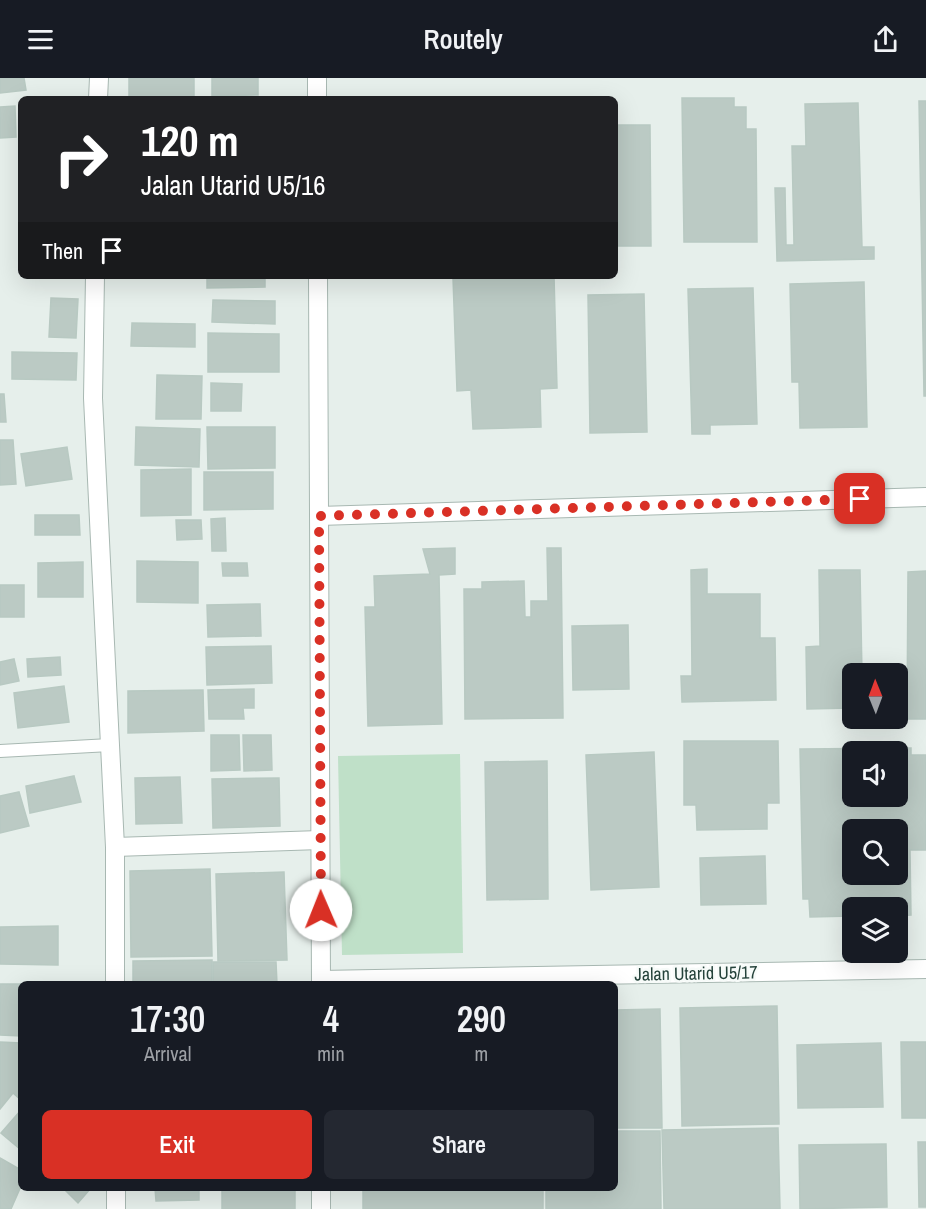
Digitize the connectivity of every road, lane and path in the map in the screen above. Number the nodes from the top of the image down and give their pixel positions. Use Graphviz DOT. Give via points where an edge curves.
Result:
graph roads {
  1 [pos="99,78"];
  2 [pos="317,78"];
  3 [pos="98,96"];
  4 [pos="318,96"];
  5 [pos="95,279"];
  6 [pos="318,279"];
  7 [pos="926,497"];
  8 [pos="319,516"];
  9 [pos="110,745"];
  10 [pos="0,751"];
  11 [pos="320,840"];
  12 [pos="115,847"];
  13 [pos="926,969"];
  14 [pos="115,981"];
  15 [pos="321,981"];
  16 [pos="368,981"];
  17 [pos="116,1191"];
  18 [pos="321,1191"];
  19 [pos="116,1209"];
  20 [pos="321,1209"];
  1 -- 3 [label="street"];
  2 -- 4 [label="street"];
  5 -- 9 [label="street" via="93,398"];
  6 -- 8 [label="street"];
  7 -- 8 [label="street"];
  8 -- 11 [label="street"];
  9 -- 10 [label="lane"];
  9 -- 12 [label="street"];
  11 -- 12 [label="street"];
  11 -- 15 [label="street"];
  12 -- 14 [label="street"];
  13 -- 16 [label="street, Jalan Utarid U5/17"];
  17 -- 19 [label="street"];
  18 -- 20 [label="street"];
}
